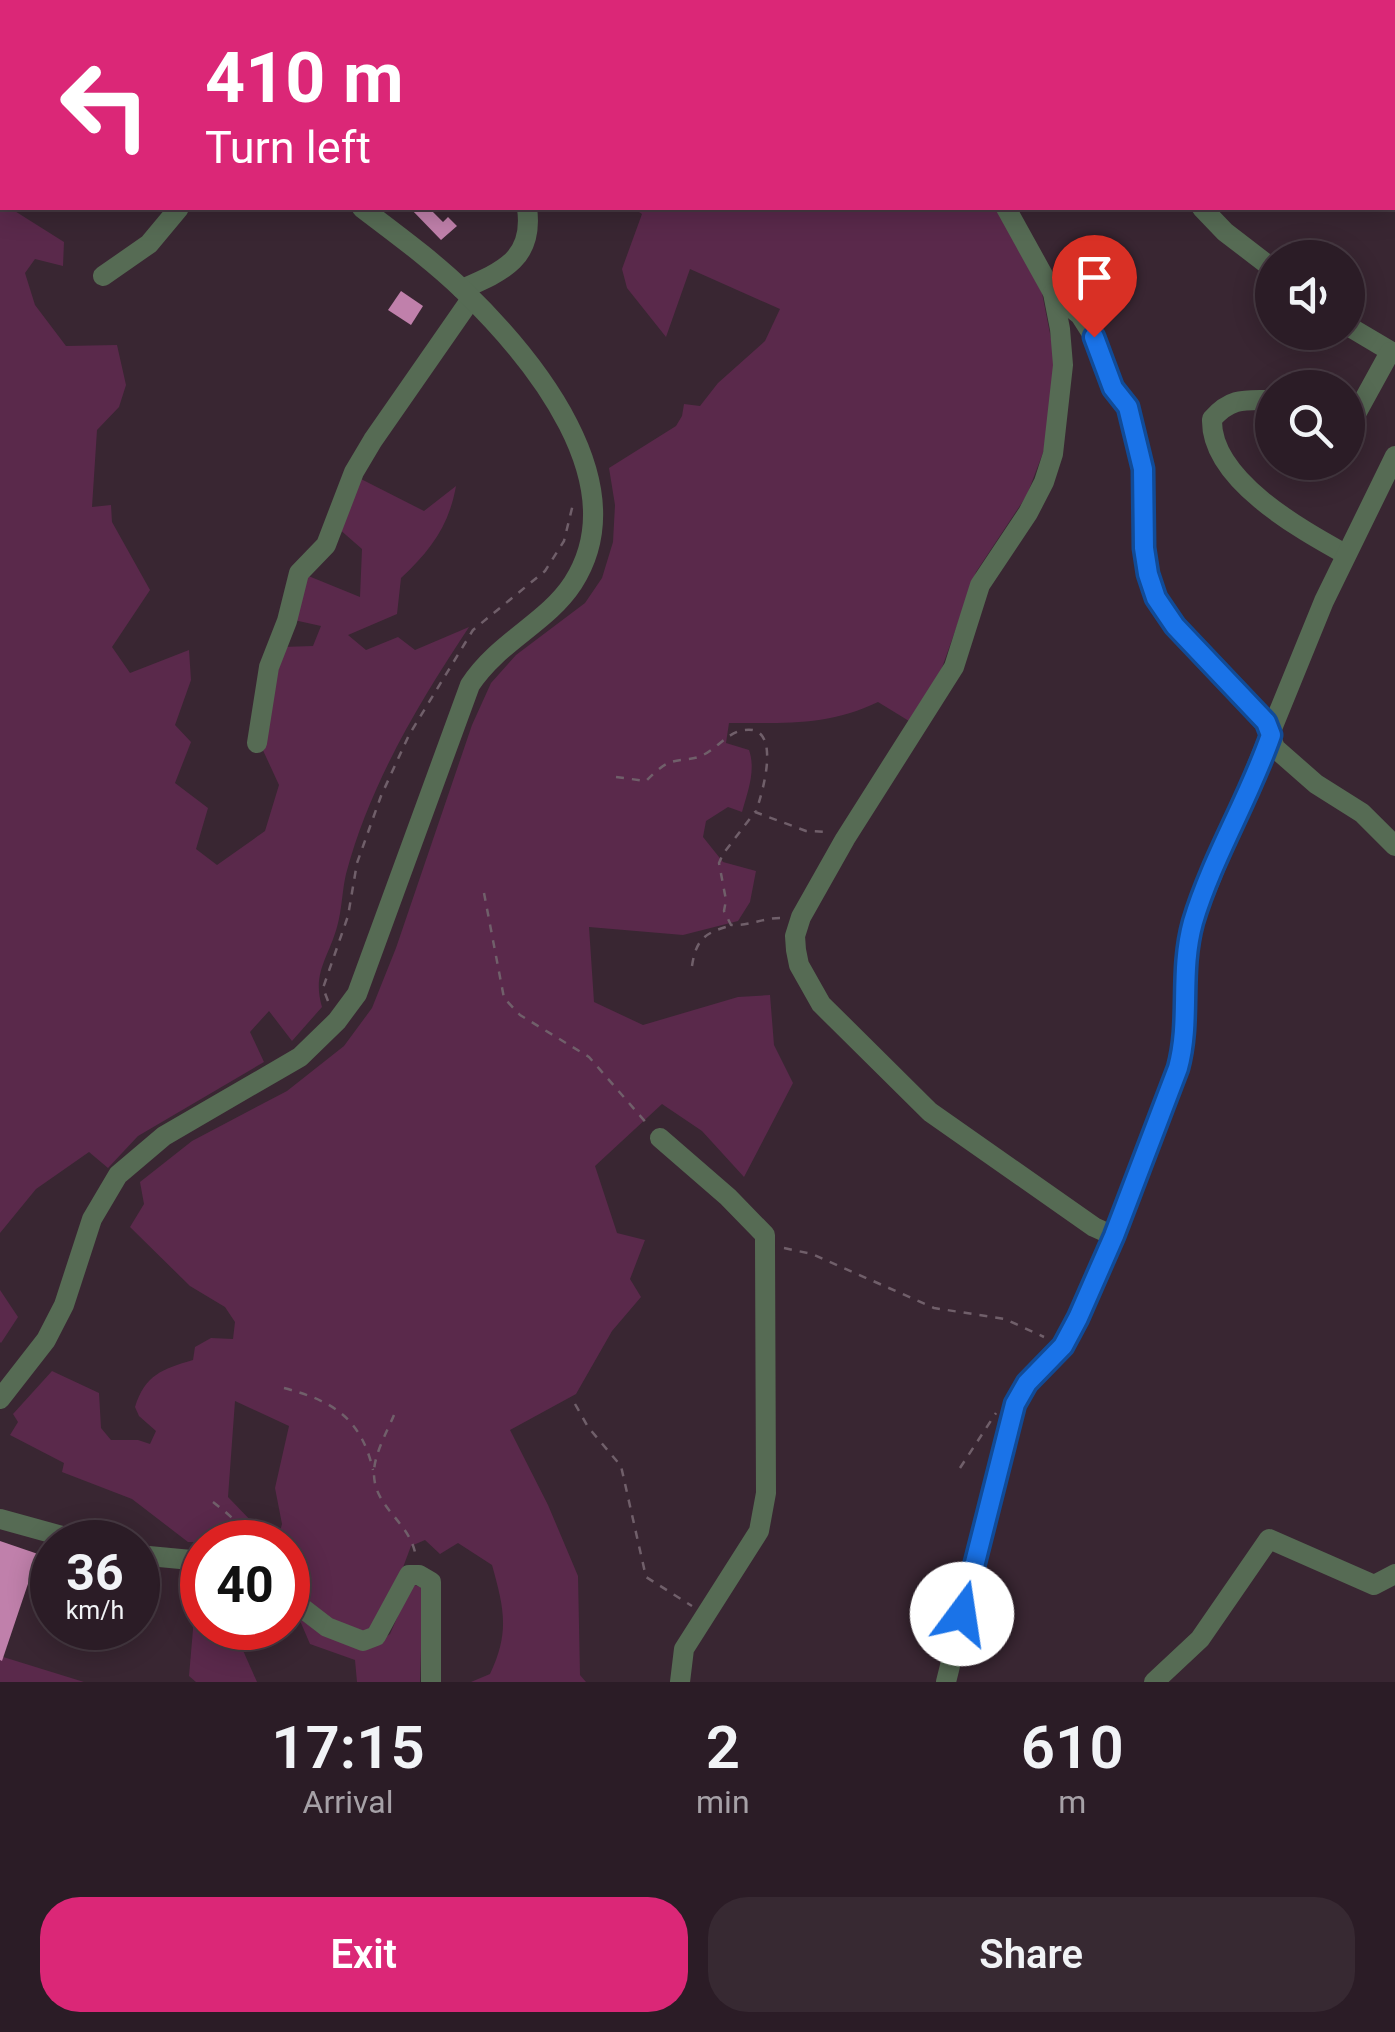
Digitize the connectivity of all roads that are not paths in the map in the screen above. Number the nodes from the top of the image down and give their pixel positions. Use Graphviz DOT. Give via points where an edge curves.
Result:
graph roads {
  1 [pos="178,210"];
  2 [pos="368,210"];
  3 [pos="528,210"];
  4 [pos="1007,210"];
  5 [pos="1204,210"];
  6 [pos="1255,255"];
  7 [pos="103,276"];
  8 [pos="1052,293"];
  9 [pos="467,294"];
  10 [pos="1365,336"];
  11 [pos="1392,353"];
  12 [pos="1365,399"];
  13 [pos="1255,401"];
  14 [pos="1395,456"];
  15 [pos="1345,554"];
  16 [pos="1271,735"];
  17 [pos="257,743"];
  18 [pos="1395,846"];
  19 [pos="660,1138"];
  20 [pos="1114,1236"];
  21 [pos="0,1398"];
  22 [pos="0,1519"];
  23 [pos="30,1527"];
  24 [pos="1395,1574"];
  25 [pos="310,1614"];
  26 [pos="431,1682"];
  27 [pos="680,1682"];
  28 [pos="946,1682"];
  29 [pos="1154,1682"];
  1 -- 7 [label="street" via="149,244"];
  2 -- 9 [label="street"];
  3 -- 9 [label="street" via="530,231 520,256"];
  4 -- 8 [label="street"];
  5 -- 6 [label="street"];
  8 -- 16 [label="street" via="1080,315 1128,407 1143,469 1144,548 1156,598"];
  8 -- 20 [label="street" via="1064,365 1044,482 980,585 954,667 845,839 795,936 799,964 820,1004 847,1034 930,1112"];
  9 -- 17 [label="street" via="354,472 326,544 299,573 269,666"];
  9 -- 21 [label="street" via="521,354 580,446 594,505 588,548 553,606 495,653 470,685 357,994 300,1057 178,1127 118,1174 92,1219 55,1323"];
  10 -- 11 [label="street"];
  11 -- 12 [label="street"];
  13 -- 15 [label="street" via="1220,410 1212,420 1214,443 1269,506"];
  14 -- 15 [label="street"];
  15 -- 16 [label="street"];
  16 -- 18 [label="street" via="1275,748"];
  16 -- 20 [label="street" via="1194,920 1184,966 1184,1046"];
  19 -- 27 [label="street" via="728,1197 766,1244 766,1493 759,1531 684,1649"];
  20 -- 28 [label="street" via="1063,1346 1015,1404"];
  22 -- 23 [label="street"];
  24 -- 29 [label="street" via="1374,1585 1270,1539 1200,1639"];
  25 -- 26 [label="street" via="363,1641 376,1636 409,1575 430,1582"];
}
